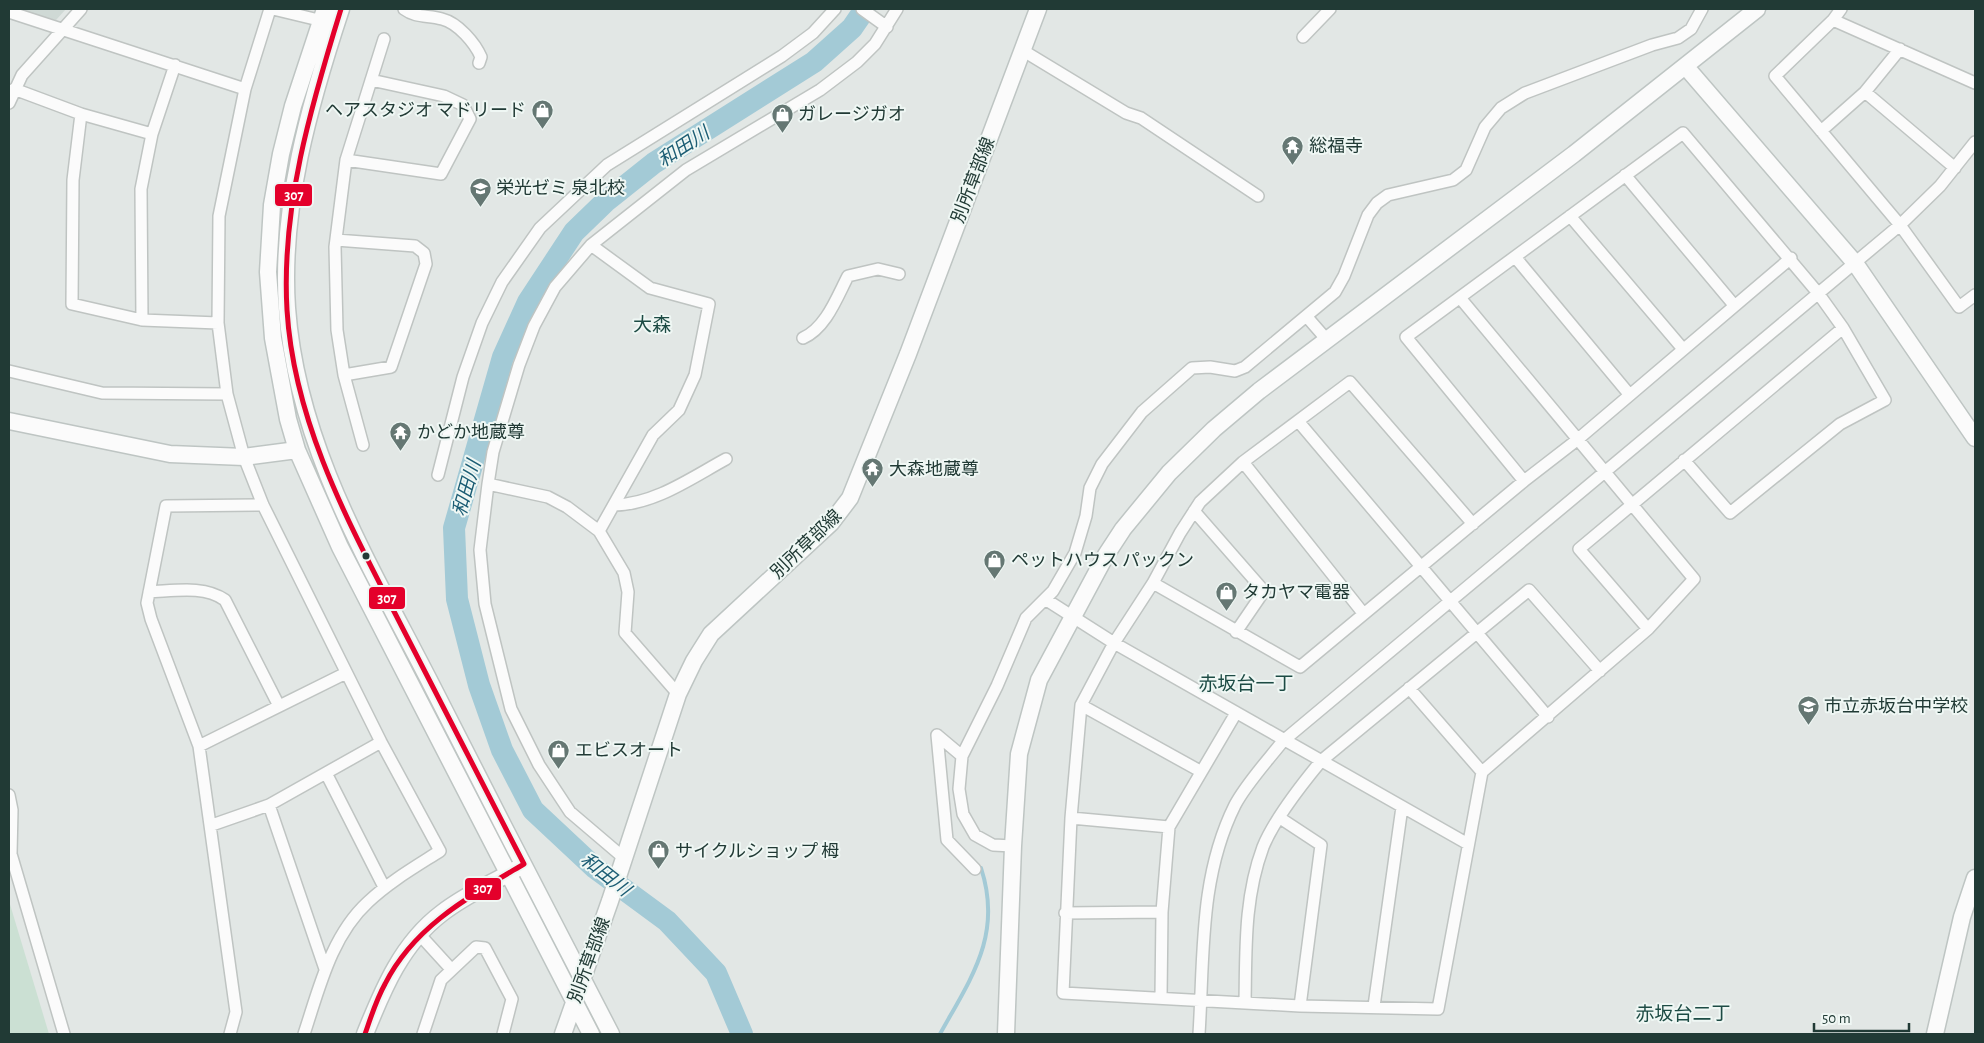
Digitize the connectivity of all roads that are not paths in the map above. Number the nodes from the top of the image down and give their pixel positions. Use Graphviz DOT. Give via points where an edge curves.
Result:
graph roads {
  1 [pos="82,9"];
  2 [pos="271,9"];
  3 [pos="341,9"];
  4 [pos="404,9"];
  5 [pos="835,9"];
  6 [pos="862,9"];
  7 [pos="897,9"];
  8 [pos="1038,9"];
  9 [pos="1330,9"];
  10 [pos="1702,9"];
  11 [pos="1757,9"];
  12 [pos="1841,9"];
  13 [pos="9,12"];
  14 [pos="327,18"];
  15 [pos="1833,20"];
  16 [pos="887,27"];
  17 [pos="63,29"];
  18 [pos="1303,37"];
  19 [pos="384,40"];
  20 [pos="1900,49"];
  21 [pos="1022,50"];
  22 [pos="479,63"];
  23 [pos="174,65"];
  24 [pos="1686,67"];
  25 [pos="371,80"];
  26 [pos="1975,82"];
  27 [pos="245,89"];
  28 [pos="14,90"];
  29 [pos="1865,92"];
  30 [pos="9,103"];
  31 [pos="81,114"];
  32 [pos="1821,131"];
  33 [pos="152,134"];
  34 [pos="1975,142"];
  35 [pos="346,160"];
  36 [pos="1955,168"];
  37 [pos="1626,175"];
  38 [pos="1258,196"];
  39 [pos="1570,216"];
  40 [pos="1900,225"];
  41 [pos="336,240"];
  42 [pos="591,245"];
  43 [pos="1515,257"];
  44 [pos="1791,258"];
  45 [pos="1855,263"];
  46 [pos="899,274"];
  47 [pos="1818,293"];
  48 [pos="1975,296"];
  49 [pos="1460,299"];
  50 [pos="1734,305"];
  51 [pos="1307,317"];
  52 [pos="142,320"];
  53 [pos="218,323"];
  54 [pos="1843,328"];
  55 [pos="803,338"];
  56 [pos="1327,340"];
  57 [pos="1683,349"];
  58 [pos="9,371"];
  59 [pos="344,375"];
  60 [pos="227,394"];
  61 [pos="1629,394"];
  62 [pos="9,421"];
  63 [pos="1298,421"];
  64 [pos="1975,438"];
  65 [pos="1577,440"];
  66 [pos="363,445"];
  67 [pos="316,448"];
  68 [pos="297,450"];
  69 [pos="244,457"];
  70 [pos="726,459"];
  71 [pos="1684,460"];
  72 [pos="1243,462"];
  73 [pos="1604,472"];
  74 [pos="438,475"];
  75 [pos="1524,481"];
  76 [pos="488,484"];
  77 [pos="1632,504"];
  78 [pos="263,505"];
  79 [pos="615,505"];
  80 [pos="1194,511"];
  81 [pos="1473,524"];
  82 [pos="599,531"];
  83 [pos="1420,568"];
  84 [pos="1153,583"];
  85 [pos="149,592"];
  86 [pos="1045,599"];
  87 [pos="1450,602"];
  88 [pos="1363,613"];
  89 [pos="1071,617"];
  90 [pos="1648,628"];
  91 [pos="1236,632"];
  92 [pos="1476,634"];
  93 [pos="1114,644"];
  94 [pos="1600,671"];
  95 [pos="346,673"];
  96 [pos="1408,688"];
  97 [pos="678,694"];
  98 [pos="1081,705"];
  99 [pos="279,706"];
  100 [pos="1236,713"];
  101 [pos="1548,717"];
  102 [pos="1283,741"];
  103 [pos="381,742"];
  104 [pos="200,746"];
  105 [pos="962,756"];
  106 [pos="1321,761"];
  107 [pos="1200,771"];
  108 [pos="1482,772"];
  109 [pos="326,773"];
  110 [pos="9,795"];
  111 [pos="269,805"];
  112 [pos="1402,807"];
  113 [pos="1071,818"];
  114 [pos="1280,818"];
  115 [pos="212,825"];
  116 [pos="1169,827"];
  117 [pos="1468,844"];
  118 [pos="1013,846"];
  119 [pos="623,861"];
  120 [pos="524,864"];
  121 [pos="975,869"];
  122 [pos="508,874"];
  123 [pos="1975,878"];
  124 [pos="384,887"];
  125 [pos="1065,912"];
  126 [pos="1162,912"];
  127 [pos="420,935"];
  128 [pos="325,969"];
  129 [pos="451,969"];
  130 [pos="582,977"];
  131 [pos="1161,997"];
  132 [pos="1201,1001"];
  133 [pos="574,1002"];
  134 [pos="1245,1003"];
  135 [pos="1300,1006"];
  136 [pos="1374,1006"];
  137 [pos="64,1034"];
  138 [pos="230,1034"];
  139 [pos="304,1034"];
  140 [pos="365,1034"];
  141 [pos="423,1034"];
  142 [pos="503,1034"];
  143 [pos="563,1034"];
  144 [pos="591,1034"];
  145 [pos="612,1034"];
  146 [pos="1006,1034"];
  147 [pos="1199,1034"];
  148 [pos="1935,1034"];
  1 -- 17 [label="street"];
  2 -- 14 [label="street"];
  2 -- 27 [label="street"];
  3 -- 14 [label="street"];
  4 -- 22 [label="street" via="412,15 443,19 456,27 477,48 481,57"];
  5 -- 74 [label="street" via="813,32 782,56 607,165 540,228 502,282 482,323 463,377"];
  6 -- 16 [label="street"];
  7 -- 16 [label="street"];
  8 -- 21 [label="street, 別所草部線"];
  9 -- 18 [label="street"];
  10 -- 51 [label="street" via="1690,29 1678,38 1525,93 1501,108 1485,127 1466,170 1453,180 1388,195 1377,203 1368,215 1335,292"];
  11 -- 24 [label="street"];
  12 -- 15 [label="street"];
  13 -- 17 [label="street"];
  14 -- 67 [label="street" via="289,219 287,305 292,353"];
  14 -- 68 [label="street" via="293,106 272,206 268,272 272,338"];
  15 -- 20 [label="street"];
  15 -- 32 [label="street" via="1775,76"];
  16 -- 42 [label="street" via="856,62 820,90 686,170"];
  17 -- 23 [label="street"];
  17 -- 28 [label="street" via="22,75"];
  19 -- 25 [label="street"];
  20 -- 26 [label="street"];
  20 -- 29 [label="street"];
  21 -- 38 [label="street" via="1126,113 1141,118"];
  21 -- 97 [label="street, 別所草部線" via="912,345 850,498 831,523 711,634"];
  23 -- 27 [label="street"];
  23 -- 33 [label="street"];
  24 -- 45 [label="street"];
  24 -- 56 [label="street"];
  25 -- 35 [label="street"];
  25 -- 35 [label="street" via="444,96 462,105 470,119 441,174"];
  27 -- 53 [label="street" via="219,216"];
  28 -- 30 [label="street"];
  28 -- 31 [label="street"];
  29 -- 32 [label="street"];
  29 -- 36 [label="street"];
  31 -- 33 [label="street"];
  31 -- 52 [label="street" via="73,180 72,304"];
  32 -- 40 [label="street"];
  33 -- 52 [label="street" via="141,189"];
  34 -- 36 [label="street"];
  35 -- 41 [label="street"];
  36 -- 40 [label="street"];
  37 -- 39 [label="street"];
  37 -- 44 [label="street" via="1683,133"];
  37 -- 50 [label="street"];
  39 -- 43 [label="street"];
  39 -- 57 [label="street"];
  40 -- 45 [label="street"];
  40 -- 48 [label="street" via="1960,307"];
  41 -- 59 [label="street" via="337,330"];
  41 -- 59 [label="street" via="415,246 424,253 426,264 392,367"];
  42 -- 76 [label="street" via="555,287 534,326 496,443"];
  42 -- 79 [label="street" via="650,288 709,304 695,375 679,410 653,434"];
  43 -- 49 [label="street"];
  43 -- 61 [label="street"];
  44 -- 47 [label="street"];
  44 -- 50 [label="street"];
  45 -- 47 [label="street"];
  45 -- 64 [label="street"];
  46 -- 55 [label="street" via="878,269 848,276 821,324 813,334"];
  47 -- 54 [label="street"];
  47 -- 73 [label="street"];
  49 -- 65 [label="street"];
  49 -- 75 [label="street" via="1406,337"];
  50 -- 57 [label="street"];
  51 -- 56 [label="street"];
  51 -- 86 [label="street" via="1246,367 1236,371 1192,368 1142,412 1102,464 1090,488 1075,553"];
  52 -- 53 [label="street"];
  53 -- 60 [label="street"];
  54 -- 71 [label="street"];
  54 -- 71 [label="street" via="1885,400 1840,424 1730,513"];
  56 -- 89 [label="street" via="1259,391 1169,473 1123,529"];
  57 -- 61 [label="street"];
  58 -- 60 [label="street" via="102,393"];
  59 -- 66 [label="street"];
  60 -- 69 [label="street"];
  61 -- 65 [label="street"];
  62 -- 69 [label="street" via="170,454"];
  63 -- 72 [label="street"];
  63 -- 81 [label="street" via="1350,382"];
  63 -- 83 [label="street"];
  65 -- 73 [label="street"];
  65 -- 75 [label="street"];
  67 -- 68 [label="street"];
  67 -- 120 [label="street" via="366,557"];
  68 -- 69 [label="street"];
  68 -- 122 [label="street" via="340,547"];
  69 -- 78 [label="street"];
  70 -- 79 [label="street" via="669,490 632,505"];
  71 -- 77 [label="street"];
  72 -- 80 [label="street"];
  72 -- 88 [label="street"];
  73 -- 77 [label="street"];
  73 -- 87 [label="street"];
  75 -- 81 [label="street"];
  76 -- 82 [label="street" via="548,497"];
  76 -- 119 [label="street" via="480,550 486,604 511,709 539,766 570,812"];
  77 -- 90 [label="street" via="1694,579"];
  77 -- 90 [label="street" via="1579,549"];
  78 -- 85 [label="street" via="166,506"];
  78 -- 95 [label="street"];
  79 -- 82 [label="street"];
  80 -- 84 [label="street"];
  80 -- 91 [label="street" via="1264,592"];
  81 -- 83 [label="street"];
  82 -- 97 [label="street" via="624,573 628,592 625,632"];
  83 -- 87 [label="street"];
  83 -- 88 [label="street"];
  84 -- 91 [label="street"];
  84 -- 93 [label="street"];
  85 -- 99 [label="street" via="202,590 225,600"];
  85 -- 104 [label="street" via="147,603 151,619"];
  86 -- 89 [label="street"];
  86 -- 105 [label="street" via="1026,618"];
  87 -- 92 [label="street"];
  87 -- 102 [label="street"];
  88 -- 91 [label="street" via="1300,667"];
  89 -- 93 [label="street"];
  89 -- 118 [label="street" via="1039,680 1027,719 1019,754"];
  90 -- 94 [label="street"];
  92 -- 94 [label="street" via="1529,590"];
  92 -- 96 [label="street"];
  92 -- 101 [label="street"];
  93 -- 98 [label="street"];
  93 -- 100 [label="street"];
  94 -- 101 [label="street"];
  95 -- 99 [label="street"];
  95 -- 103 [label="street"];
  96 -- 106 [label="street"];
  96 -- 108 [label="street"];
  97 -- 119 [label="street, 別所草部線"];
  98 -- 107 [label="street"];
  98 -- 113 [label="street"];
  99 -- 104 [label="street"];
  100 -- 102 [label="street"];
  100 -- 107 [label="street"];
  101 -- 108 [label="street"];
  102 -- 106 [label="street"];
  102 -- 132 [label="street" via="1236,803 1221,839 1203,932"];
  103 -- 109 [label="street"];
  103 -- 124 [label="street" via="440,851"];
  104 -- 115 [label="street"];
  105 -- 118 [label="street" via="959,789 963,814 975,835 993,845"];
  105 -- 121 [label="street" via="937,735 948,840"];
  106 -- 112 [label="street"];
  106 -- 114 [label="street"];
  107 -- 116 [label="street"];
  108 -- 117 [label="street"];
  109 -- 111 [label="street"];
  109 -- 124 [label="street"];
  110 -- 137 [label="street" via="11,854"];
  111 -- 115 [label="street"];
  111 -- 128 [label="street"];
  112 -- 117 [label="street"];
  112 -- 136 [label="street"];
  113 -- 116 [label="street"];
  113 -- 125 [label="street"];
  114 -- 134 [label="street" via="1264,846 1252,884 1246,923"];
  114 -- 135 [label="street" via="1321,845"];
  115 -- 138 [label="street" via="236,1012"];
  116 -- 126 [label="street"];
  117 -- 136 [label="street" via="1438,1009"];
  118 -- 146 [label="street"];
  119 -- 130 [label="street, 別所草部線"];
  120 -- 122 [label="street"];
  120 -- 130 [label="street"];
  122 -- 127 [label="street" via="441,914"];
  122 -- 133 [label="street"];
  123 -- 148 [label="street" via="1960,925"];
  124 -- 128 [label="street" via="348,925"];
  125 -- 126 [label="street"];
  125 -- 131 [label="street" via="1062,993"];
  126 -- 131 [label="street"];
  127 -- 129 [label="street"];
  127 -- 140 [label="street" via="388,978"];
  128 -- 139 [label="street"];
  129 -- 141 [label="street" via="441,980"];
  129 -- 142 [label="street" via="476,946 485,948 512,998"];
  130 -- 133 [label="street, 別所草部線"];
  130 -- 145 [label="street"];
  131 -- 132 [label="street"];
  132 -- 134 [label="street"];
  132 -- 147 [label="street"];
  133 -- 143 [label="street, 別所草部線"];
  133 -- 144 [label="street"];
  134 -- 135 [label="street"];
  135 -- 136 [label="street"];
}
